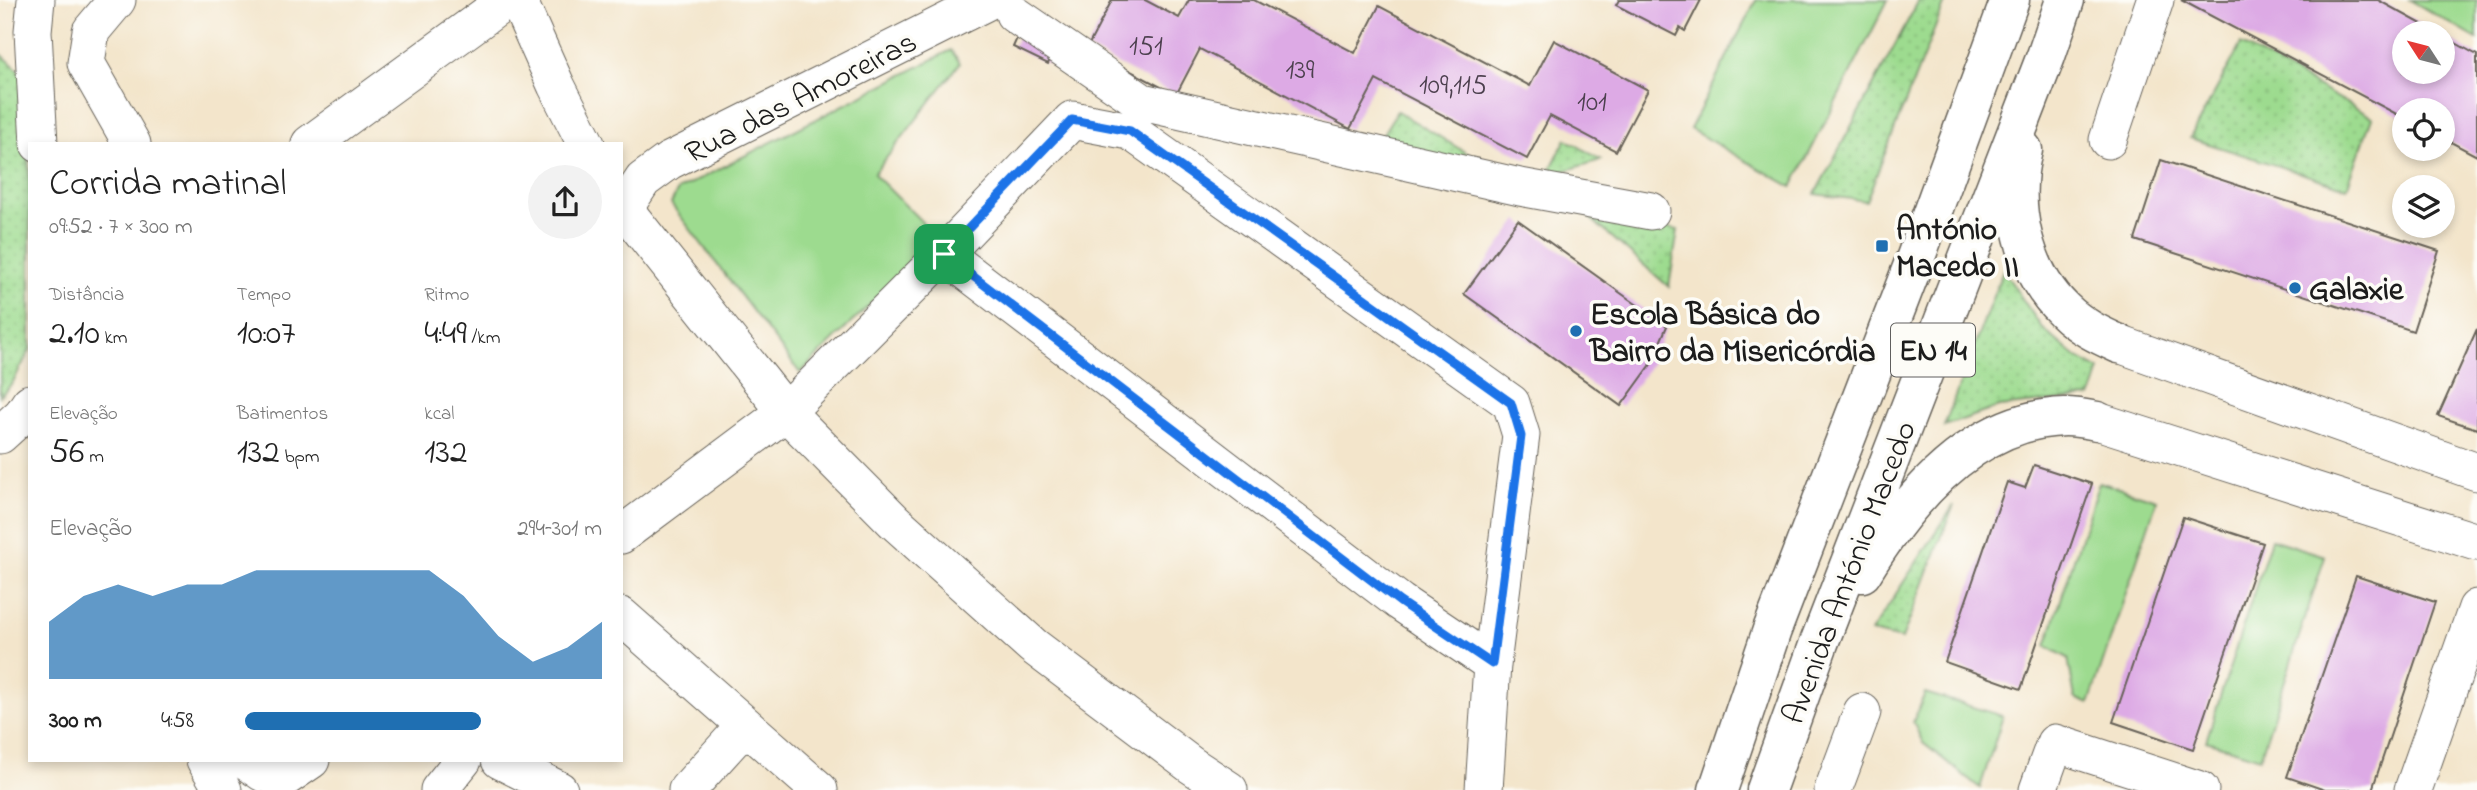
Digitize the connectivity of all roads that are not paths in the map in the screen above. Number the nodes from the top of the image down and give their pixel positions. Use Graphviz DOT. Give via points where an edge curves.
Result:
graph roads {
  1 [pos="36,0"];
  2 [pos="117,0"];
  3 [pos="507,0"];
  4 [pos="517,0"];
  5 [pos="2010,0"];
  6 [pos="2065,0"];
  7 [pos="2155,0"];
  8 [pos="1002,7"];
  9 [pos="932,14"];
  10 [pos="2046,57"];
  11 [pos="2108,140"];
  12 [pos="39,142"];
  13 [pos="131,142"];
  14 [pos="313,142"];
  15 [pos="585,142"];
  16 [pos="623,209"];
  17 [pos="623,211"];
  18 [pos="1651,211"];
  19 [pos="944,254"];
  20 [pos="2119,344"];
  21 [pos="28,405"];
  22 [pos="786,412"];
  23 [pos="2097,421"];
  24 [pos="0,435"];
  25 [pos="2477,472"];
  26 [pos="623,534"];
  27 [pos="2477,542"];
  28 [pos="2477,608"];
  29 [pos="623,618"];
  30 [pos="1819,643"];
  31 [pos="1492,664"];
  32 [pos="1862,712"];
  33 [pos="745,726"];
  34 [pos="206,762"];
  35 [pos="247,762"];
  36 [pos="461,762"];
  37 [pos="504,762"];
  38 [pos="298,768"];
  39 [pos="223,790"];
  40 [pos="439,790"];
  41 [pos="559,790"];
  42 [pos="687,790"];
  43 [pos="819,790"];
  44 [pos="1229,790"];
  45 [pos="1484,790"];
  46 [pos="1718,790"];
  47 [pos="1766,790"];
  48 [pos="1833,790"];
  49 [pos="2038,790"];
  50 [pos="2200,790"];
  51 [pos="2413,790"];
  1 -- 12 [label="street" via="33,31"];
  2 -- 13 [label="street" via="91,31 86,63"];
  3 -- 14 [label="street"];
  4 -- 15 [label="street"];
  5 -- 46 [label="highway, Avenida António Macedo / EN 14" via="1772,631"];
  6 -- 10 [label="highway, Avenida António Macedo / EN 14"];
  7 -- 11 [label="street"];
  8 -- 9 [label="street, Rua das Amoreiras"];
  8 -- 18 [label="street" via="1142,102 1520,187"];
  9 -- 16 [label="street, Rua das Amoreiras" via="669,162 643,180"];
  10 -- 20 [label="highway" via="2019,164 2018,209 2025,245 2042,282 2064,310 2089,330"];
  10 -- 30 [label="highway, Avenida António Macedo / EN 14"];
  17 -- 22 [label="street"];
  19 -- 22 [label="street"];
  19 -- 31 [label="street" via="1400,602"];
  19 -- 31 [label="street" via="1072,120 1130,131 1511,403 1521,436"];
  20 -- 25 [label="street"];
  21 -- 24 [label="street"];
  22 -- 26 [label="street"];
  22 -- 44 [label="street" via="894,521 1033,646"];
  23 -- 27 [label="street"];
  23 -- 30 [label="highway" via="2066,417 2031,422 1994,436 1958,458 1888,534"];
  28 -- 51 [label="street"];
  29 -- 33 [label="street"];
  30 -- 47 [label="highway, Avenida António Macedo / EN 14"];
  31 -- 45 [label="street"];
  32 -- 48 [label="street"];
  33 -- 42 [label="street"];
  33 -- 43 [label="street"];
  34 -- 39 [label="street"];
  35 -- 38 [label="street" via="262,773"];
  36 -- 40 [label="street"];
  37 -- 41 [label="street"];
  49 -- 50 [label="street" via="2055,743"];
}
